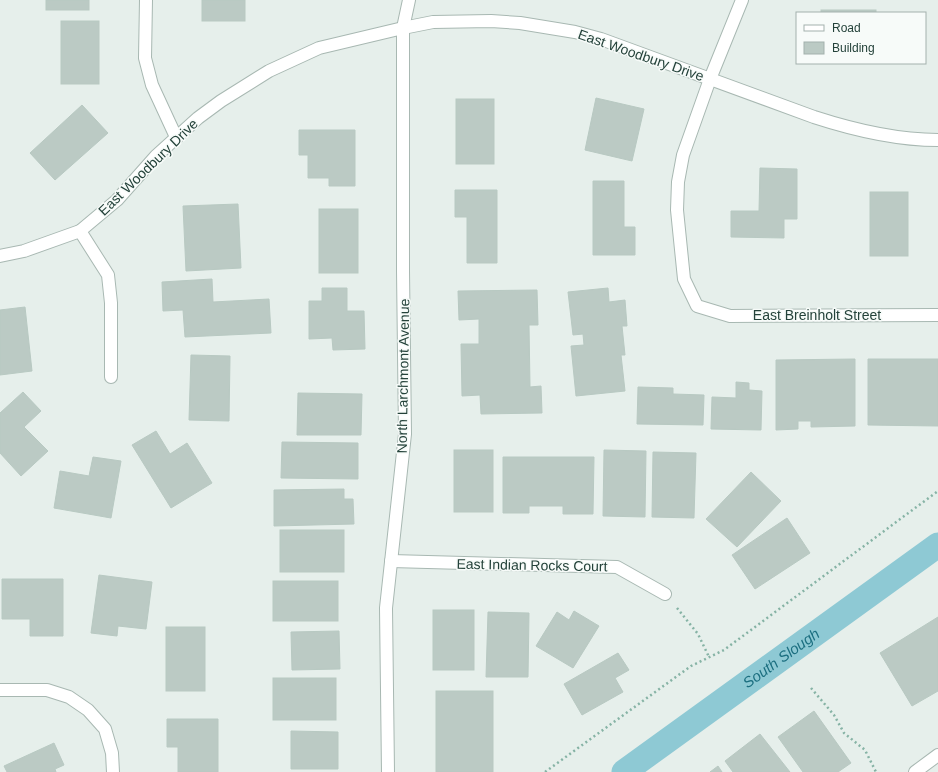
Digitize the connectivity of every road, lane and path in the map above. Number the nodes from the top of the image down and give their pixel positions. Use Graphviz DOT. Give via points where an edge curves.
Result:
graph roads {
  1 [pos="146,0"];
  2 [pos="409,0"];
  3 [pos="742,0"];
  4 [pos="403,28"];
  5 [pos="710,79"];
  6 [pos="176,137"];
  7 [pos="938,140"];
  8 [pos="80,231"];
  9 [pos="0,256"];
  10 [pos="938,315"];
  11 [pos="111,377"];
  12 [pos="938,491"];
  13 [pos="391,561"];
  14 [pos="665,594"];
  15 [pos="709,657"];
  16 [pos="812,688"];
  17 [pos="0,690"];
  18 [pos="938,755"];
  19 [pos="112,772"];
  20 [pos="388,772"];
  21 [pos="545,772"];
  22 [pos="876,772"];
  23 [pos="915,772"];
  1 -- 6 [label="street" via="145,58 152,85"];
  2 -- 4 [label="street, North Larchmont Avenue"];
  3 -- 5 [label="street"];
  4 -- 5 [label="street, East Woodbury Drive" via="433,22 491,21 575,32"];
  4 -- 6 [label="street, East Woodbury Drive" via="319,48 269,71 220,101"];
  4 -- 13 [label="street, North Larchmont Avenue" via="405,434"];
  5 -- 7 [label="street, East Woodbury Drive" via="841,126 896,137"];
  5 -- 10 [label="street, East Breinholt Street" via="683,155 678,182 677,210 684,279 697,306 730,316"];
  6 -- 8 [label="street, East Woodbury Drive" via="117,200"];
  8 -- 9 [label="street, East Woodbury Drive" via="24,251"];
  8 -- 11 [label="street" via="108,275 111,303"];
  12 -- 15 [label="path" via="724,650"];
  13 -- 14 [label="street, East Indian Rocks Court" via="617,566"];
  13 -- 20 [label="street, North Larchmont Avenue" via="386,608"];
  14 -- 15 [label="path" via="698,634"];
  15 -- 21 [label="path" via="692,666"];
  16 -- 22 [label="path" via="844,732 865,750"];
  17 -- 19 [label="street" via="47,690 69,697 88,710 105,729 112,753"];
  18 -- 23 [label="street"];
}
